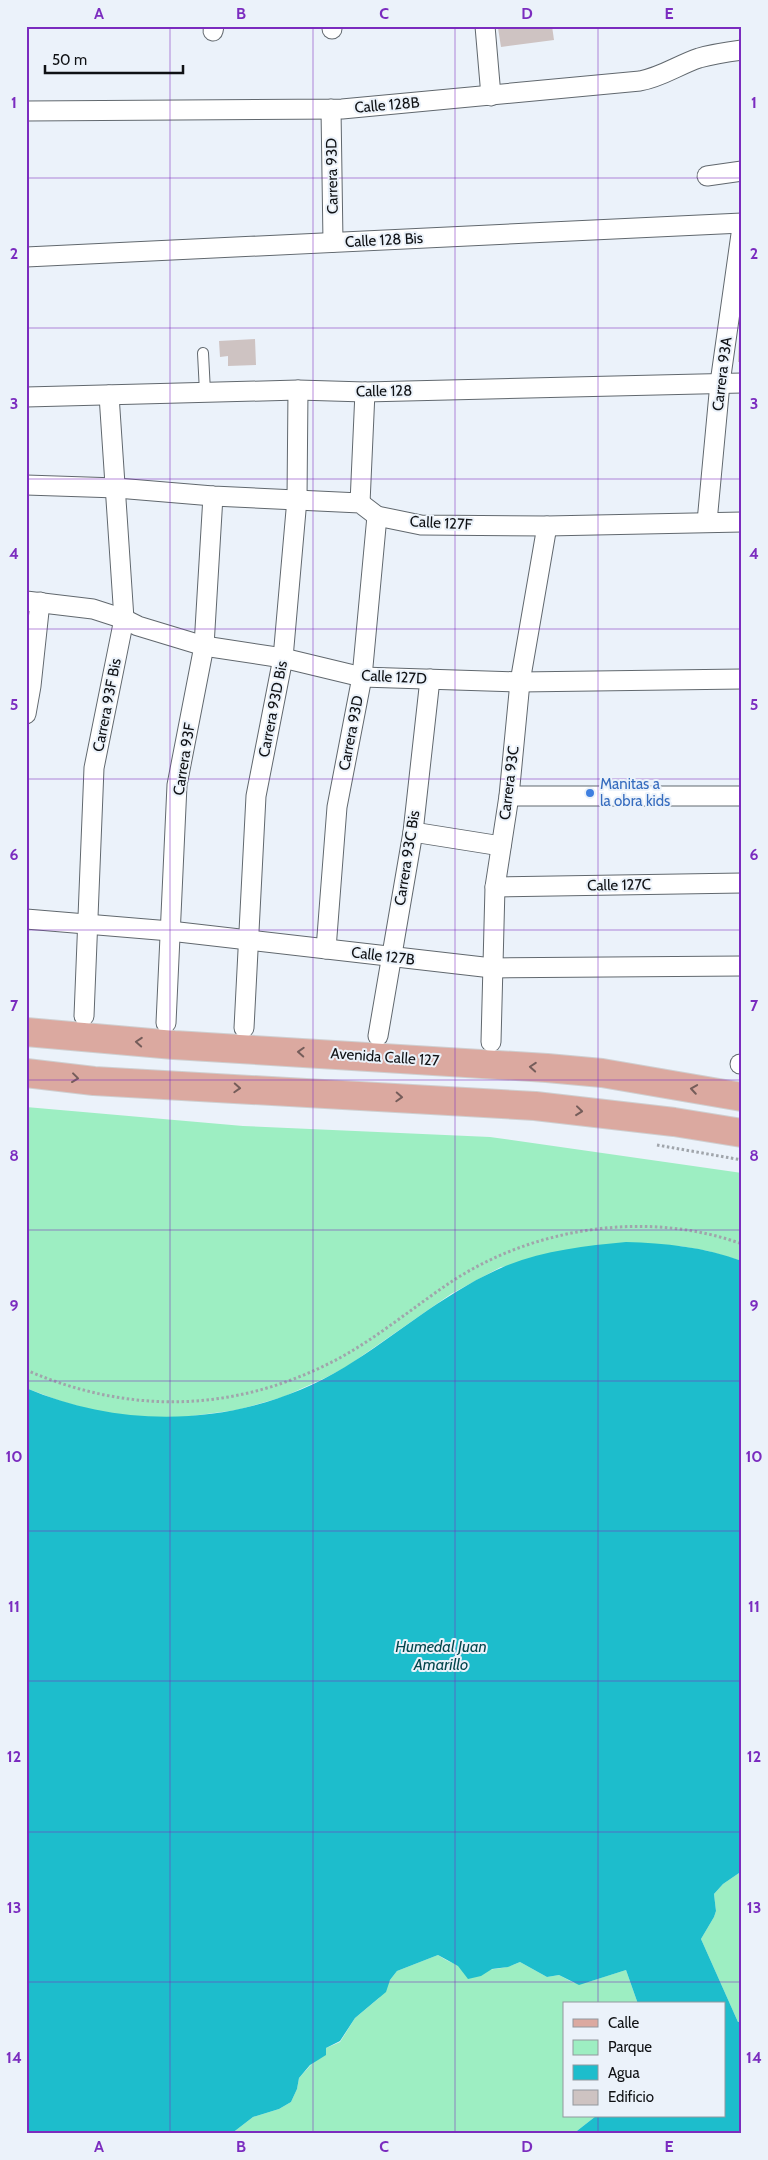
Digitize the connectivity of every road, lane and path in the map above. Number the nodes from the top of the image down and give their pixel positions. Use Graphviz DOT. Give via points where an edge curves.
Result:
graph roads {
  1 [pos="485,26"];
  2 [pos="742,50"];
  3 [pos="490,96"];
  4 [pos="331,109"];
  5 [pos="26,111"];
  6 [pos="742,171"];
  7 [pos="707,176"];
  8 [pos="742,222"];
  9 [pos="742,227"];
  10 [pos="333,242"];
  11 [pos="26,257"];
  12 [pos="203,353"];
  13 [pos="720,383"];
  14 [pos="742,383"];
  15 [pos="298,390"];
  16 [pos="205,392"];
  17 [pos="365,392"];
  18 [pos="109,394"];
  19 [pos="26,397"];
  20 [pos="26,485"];
  21 [pos="117,488"];
  22 [pos="213,496"];
  23 [pos="297,499"];
  24 [pos="360,503"];
  25 [pos="377,516"];
  26 [pos="707,522"];
  27 [pos="742,522"];
  28 [pos="547,526"];
  29 [pos="33,601"];
  30 [pos="124,619"];
  31 [pos="204,646"];
  32 [pos="283,658"];
  33 [pos="362,677"];
  34 [pos="430,679"];
  35 [pos="742,679"];
  36 [pos="520,682"];
  37 [pos="29,686"];
  38 [pos="26,714"];
  39 [pos="509,796"];
  40 [pos="742,796"];
  41 [pos="412,832"];
  42 [pos="501,846"];
  43 [pos="742,883"];
  44 [pos="496,887"];
  45 [pos="26,919"];
  46 [pos="86,924"];
  47 [pos="170,931"];
  48 [pos="249,939"];
  49 [pos="326,949"];
  50 [pos="390,957"];
  51 [pos="742,966"];
  52 [pos="492,968"];
  53 [pos="84,1016"];
  54 [pos="166,1023"];
  55 [pos="244,1028"];
  56 [pos="26,1032"];
  57 [pos="378,1036"];
  58 [pos="490,1042"];
  59 [pos="26,1073"];
  60 [pos="742,1097"];
  61 [pos="742,1133"];
  62 [pos="742,1244"];
  63 [pos="26,1370"];
  1 -- 3 [label="street"];
  2 -- 3 [label="street, Calle 128B" via="697,59 657,78 640,82"];
  3 -- 4 [label="street, Calle 128B"];
  4 -- 5 [label="street, Calle 128B"];
  4 -- 10 [label="street, Carrera 93D"];
  6 -- 7 [label="street"];
  8 -- 10 [label="street, Calle 128 Bis"];
  9 -- 13 [label="street, Carrera 93A"];
  10 -- 11 [label="street, Calle 128 Bis"];
  12 -- 16 [label="lane"];
  13 -- 14 [label="street, Calle 128"];
  13 -- 17 [label="street, Calle 128"];
  13 -- 26 [label="street, Carrera 93A"];
  15 -- 16 [label="street, Calle 128"];
  15 -- 17 [label="street, Calle 128"];
  15 -- 23 [label="street, Carrera 93D Bis"];
  16 -- 18 [label="street, Calle 128"];
  17 -- 24 [label="street"];
  18 -- 19 [label="street, Calle 128"];
  18 -- 21 [label="street, Carrera 93F Bis"];
  20 -- 21 [label="street"];
  21 -- 22 [label="street"];
  21 -- 30 [label="street, Carrera 93F Bis"];
  22 -- 23 [label="street"];
  22 -- 31 [label="street, Carrera 93F"];
  23 -- 24 [label="street"];
  23 -- 32 [label="street, Carrera 93D Bis"];
  24 -- 25 [label="street, Calle 127F"];
  25 -- 28 [label="street, Calle 127F" via="421,525"];
  25 -- 33 [label="street, Carrera 93D"];
  26 -- 27 [label="street, Calle 127F"];
  26 -- 28 [label="street, Calle 127F"];
  28 -- 36 [label="street, Carrera 93C"];
  29 -- 30 [label="street, Calle 127D" via="93,609"];
  29 -- 37 [label="street"];
  30 -- 31 [label="street, Calle 127D"];
  30 -- 46 [label="street, Carrera 93F Bis" via="94,768"];
  31 -- 32 [label="street, Calle 127D"];
  31 -- 47 [label="street, Carrera 93F" via="177,785"];
  32 -- 33 [label="street, Calle 127D"];
  32 -- 48 [label="street, Carrera 93D Bis" via="256,796"];
  33 -- 34 [label="street, Calle 127D"];
  33 -- 49 [label="street, Carrera 93D" via="337,807"];
  34 -- 36 [label="street, Calle 127D"];
  34 -- 41 [label="street, Carrera 93C Bis"];
  35 -- 36 [label="street, Calle 127D"];
  36 -- 39 [label="street, Carrera 93C"];
  37 -- 38 [label="street"];
  39 -- 40 [label="street"];
  39 -- 42 [label="street, Carrera 93C"];
  41 -- 42 [label="street"];
  41 -- 50 [label="street, Carrera 93C Bis"];
  42 -- 44 [label="street, Carrera 93C"];
  43 -- 44 [label="street, Calle 127C"];
  44 -- 52 [label="street, Carrera 93C"];
  45 -- 46 [label="street, Calle 127B"];
  46 -- 47 [label="street, Calle 127B"];
  46 -- 53 [label="street, Carrera 93F Bis"];
  47 -- 48 [label="street, Calle 127B"];
  47 -- 54 [label="street, Carrera 93F"];
  48 -- 49 [label="street, Calle 127B"];
  48 -- 55 [label="street, Carrera 93D Bis"];
  49 -- 50 [label="street, Calle 127B"];
  50 -- 52 [label="street, Calle 127B"];
  50 -- 57 [label="street, Carrera 93C Bis"];
  51 -- 52 [label="street, Calle 127B"];
  52 -- 58 [label="street, Carrera 93C"];
  60 -- 56 [label="main road, Avenida Calle 127, one-way" via="602,1073 547,1068 174,1045"];
  59 -- 61 [label="main road, one-way" via="94,1080 536,1106"];
  62 -- 63 [label="path" via="686,1230 631,1226 593,1230 507,1252 456,1279 330,1363 288,1381 214,1400 146,1402 104,1397"];
}
